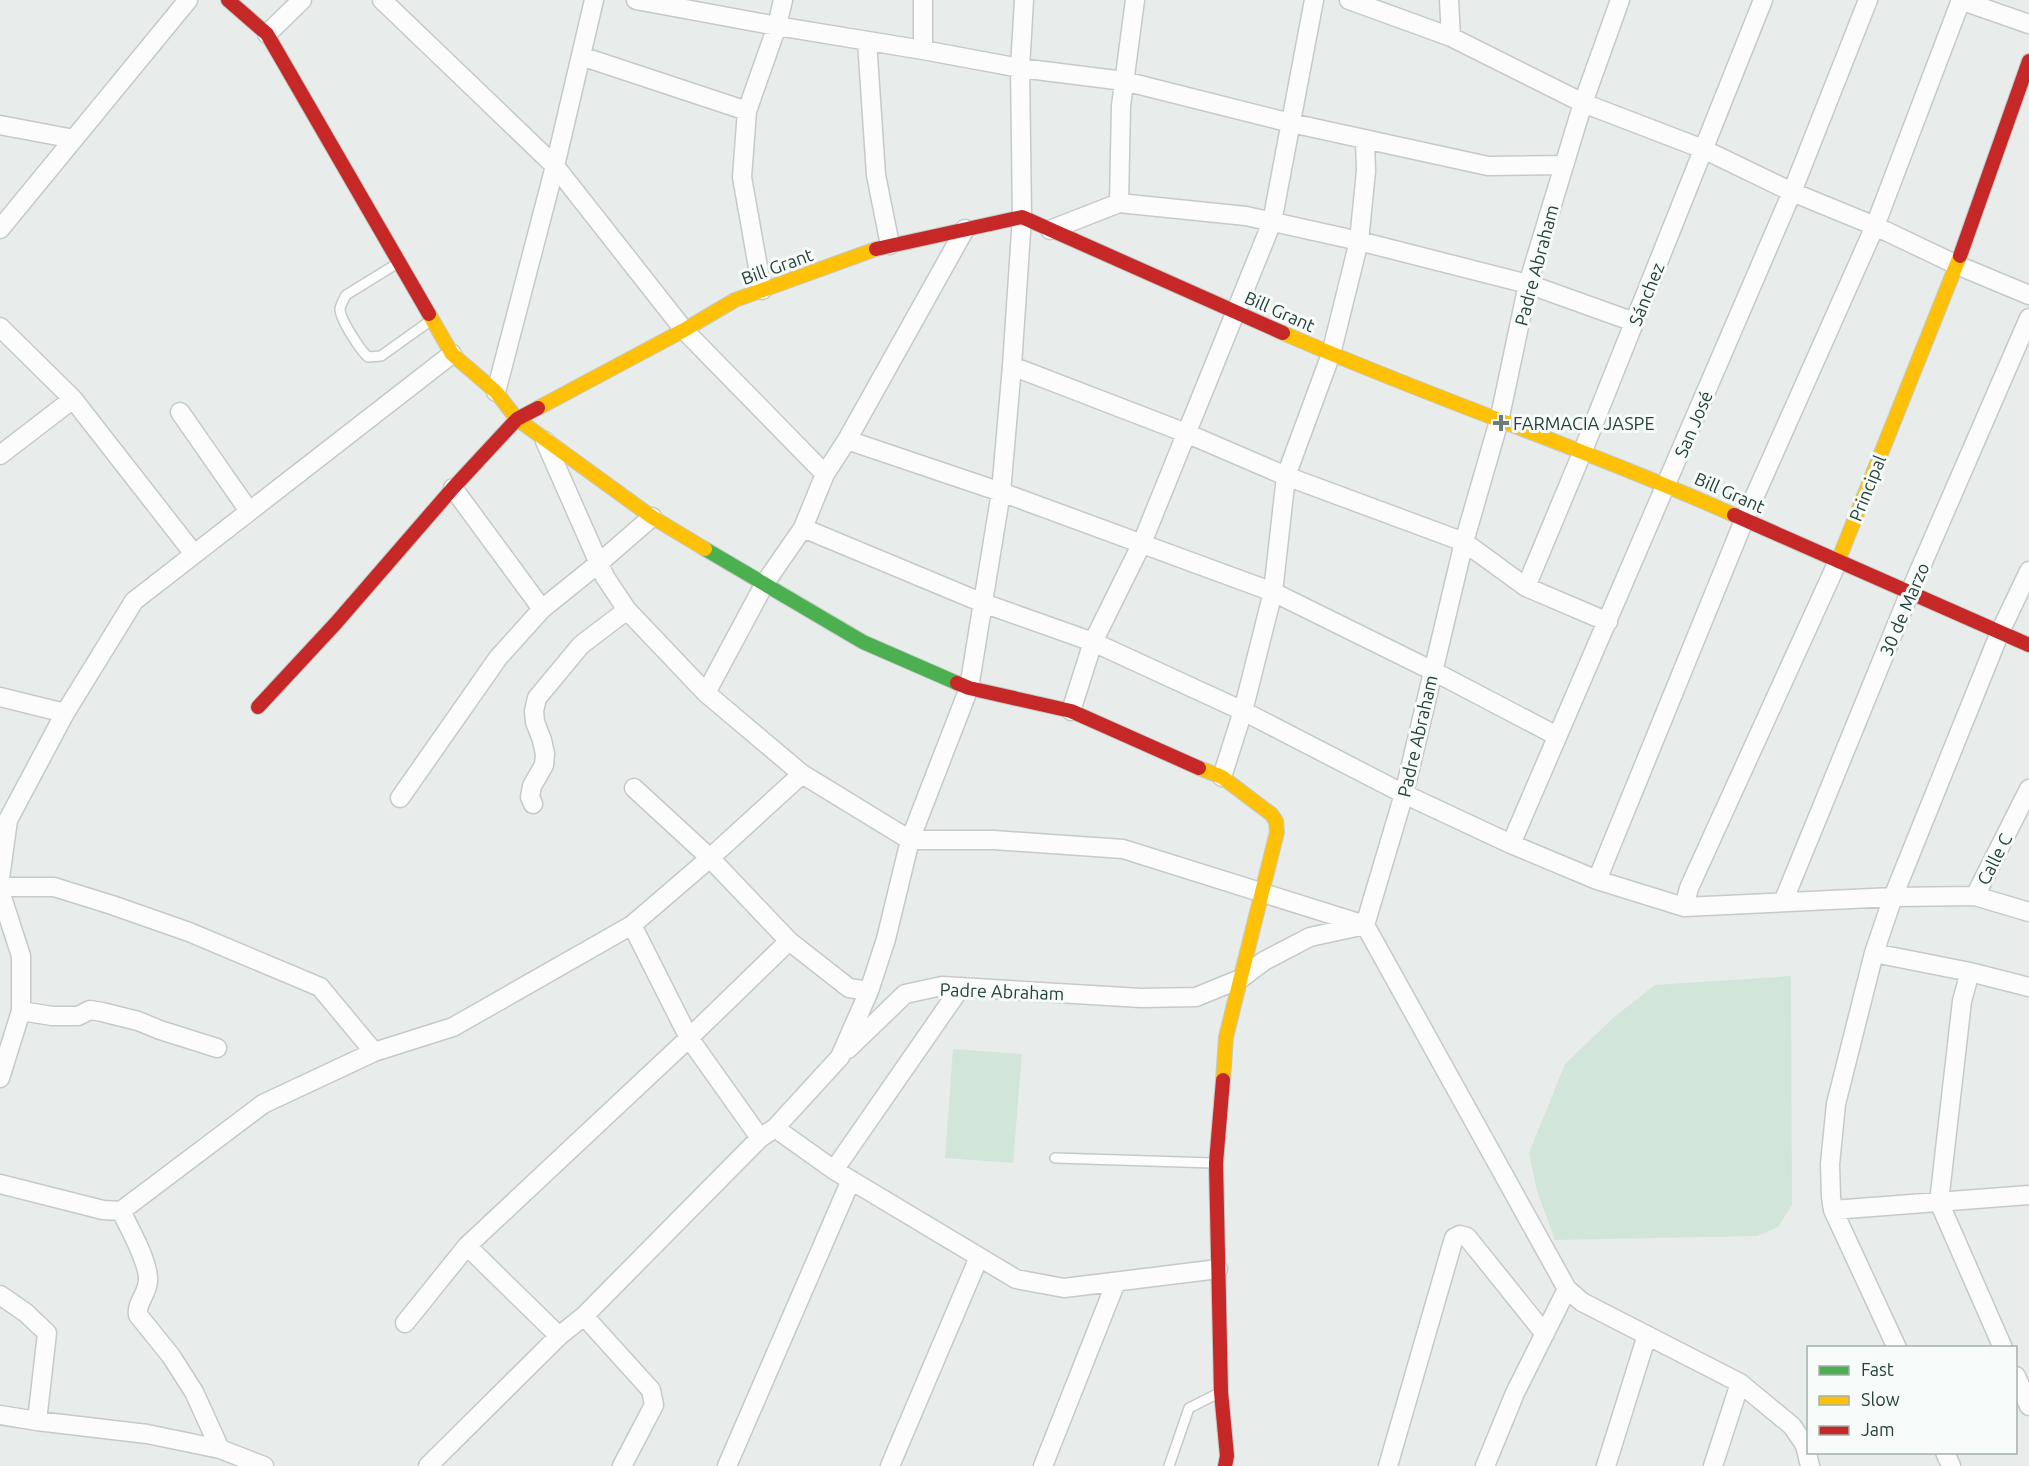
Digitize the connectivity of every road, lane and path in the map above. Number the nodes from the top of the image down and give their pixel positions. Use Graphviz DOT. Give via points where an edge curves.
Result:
graph roads {
  1 [pos="188,0"];
  2 [pos="228,0"];
  3 [pos="302,0"];
  4 [pos="382,0"];
  5 [pos="594,0"];
  6 [pos="636,0"];
  7 [pos="783,0"];
  8 [pos="923,0"];
  9 [pos="1024,0"];
  10 [pos="1135,0"];
  11 [pos="1314,0"];
  12 [pos="1349,0"];
  13 [pos="1449,0"];
  14 [pos="1620,0"];
  15 [pos="1763,0"];
  16 [pos="1868,0"];
  17 [pos="1961,0"];
  18 [pos="2029,24"];
  19 [pos="777,26"];
  20 [pos="267,34"];
  21 [pos="1451,37"];
  22 [pos="867,41"];
  23 [pos="923,50"];
  24 [pos="581,56"];
  25 [pos="2029,61"];
  26 [pos="1020,69"];
  27 [pos="1124,81"];
  28 [pos="1583,103"];
  29 [pos="747,111"];
  30 [pos="1291,123"];
  31 [pos="0,125"];
  32 [pos="74,139"];
  33 [pos="1365,139"];
  34 [pos="1703,149"];
  35 [pos="1564,165"];
  36 [pos="555,166"];
  37 [pos="1792,192"];
  38 [pos="1119,203"];
  39 [pos="1022,217"];
  40 [pos="1272,222"];
  41 [pos="1,226"];
  42 [pos="1875,226"];
  43 [pos="965,229"];
  44 [pos="1050,230"];
  45 [pos="1359,242"];
  46 [pos="890,245"];
  47 [pos="399,262"];
  48 [pos="1957,265"];
  49 [pos="1528,284"];
  50 [pos="762,290"];
  51 [pos="2029,295"];
  52 [pos="1236,311"];
  53 [pos="2029,318"];
  54 [pos="432,320"];
  55 [pos="1634,322"];
  56 [pos="0,327"];
  57 [pos="684,330"];
  58 [pos="452,354"];
  59 [pos="1331,354"];
  60 [pos="1012,366"];
  61 [pos="496,392"];
  62 [pos="73,399"];
  63 [pos="180,412"];
  64 [pos="518,419"];
  65 [pos="1499,421"];
  66 [pos="1186,433"];
  67 [pos="544,438"];
  68 [pos="847,440"];
  69 [pos="1582,453"];
  70 [pos="0,455"];
  71 [pos="825,474"];
  72 [pos="1286,476"];
  73 [pos="1667,485"];
  74 [pos="453,488"];
  75 [pos="1001,492"];
  76 [pos="249,511"];
  77 [pos="652,517"];
  78 [pos="1746,518"];
  79 [pos="803,528"];
  80 [pos="1464,542"];
  81 [pos="1142,543"];
  82 [pos="194,554"];
  83 [pos="1838,561"];
  84 [pos="599,563"];
  85 [pos="2029,571"];
  86 [pos="765,583"];
  87 [pos="1527,587"];
  88 [pos="1273,592"];
  89 [pos="1910,592"];
  90 [pos="983,603"];
  91 [pos="542,609"];
  92 [pos="627,610"];
  93 [pos="1608,622"];
  94 [pos="2000,632"];
  95 [pos="1093,642"];
  96 [pos="2029,645"];
  97 [pos="1433,671"];
  98 [pos="969,687"];
  99 [pos="706,693"];
  100 [pos="0,697"];
  101 [pos="258,707"];
  102 [pos="1071,711"];
  103 [pos="1243,711"];
  104 [pos="65,713"];
  105 [pos="1557,736"];
  106 [pos="802,774"];
  107 [pos="1222,777"];
  108 [pos="634,788"];
  109 [pos="2029,789"];
  110 [pos="1404,794"];
  111 [pos="400,798"];
  112 [pos="533,804"];
  113 [pos="910,840"];
  114 [pos="1511,844"];
  115 [pos="710,858"];
  116 [pos="0,878"];
  117 [pos="1597,880"];
  118 [pos="0,889"];
  119 [pos="1261,891"];
  120 [pos="1975,896"];
  121 [pos="1893,897"];
  122 [pos="1783,902"];
  123 [pos="1684,907"];
  124 [pos="2029,912"];
  125 [pos="632,925"];
  126 [pos="1365,925"];
  127 [pos="789,941"];
  128 [pos="1874,953"];
  129 [pos="1970,972"];
  130 [pos="1240,979"];
  131 [pos="961,987"];
  132 [pos="2029,987"];
  133 [pos="869,992"];
  134 [pos="21,1011"];
  135 [pos="7,1035"];
  136 [pos="689,1038"];
  137 [pos="217,1048"];
  138 [pos="374,1052"];
  139 [pos="840,1057"];
  140 [pos="0,1078"];
  141 [pos="767,1133"];
  142 [pos="1055,1158"];
  143 [pos="1216,1163"];
  144 [pos="834,1170"];
  145 [pos="851,1180"];
  146 [pos="0,1184"];
  147 [pos="2029,1196"];
  148 [pos="1939,1202"];
  149 [pos="121,1210"];
  150 [pos="1833,1210"];
  151 [pos="467,1246"];
  152 [pos="979,1257"];
  153 [pos="1218,1269"];
  154 [pos="1116,1282"];
  155 [pos="1567,1289"];
  156 [pos="0,1295"];
  157 [pos="584,1316"];
  158 [pos="405,1323"];
  159 [pos="1545,1334"];
  160 [pos="1647,1335"];
  161 [pos="559,1336"];
  162 [pos="1897,1346"];
  163 [pos="2003,1346"];
  164 [pos="2017,1378"];
  165 [pos="1740,1383"];
  166 [pos="1221,1392"];
  167 [pos="2029,1406"];
  168 [pos="0,1415"];
  169 [pos="37,1421"];
  170 [pos="220,1449"];
  171 [pos="1807,1453"];
  172 [pos="264,1466"];
  173 [pos="428,1466"];
  174 [pos="622,1466"];
  175 [pos="727,1466"];
  176 [pos="890,1466"];
  177 [pos="1043,1466"];
  178 [pos="1169,1466"];
  179 [pos="1225,1466"];
  180 [pos="1388,1466"];
  181 [pos="1485,1466"];
  182 [pos="1606,1466"];
  183 [pos="1713,1466"];
  1 -- 32 [label="street"];
  2 -- 20 [label="street"];
  3 -- 20 [label="street"];
  4 -- 36 [label="street"];
  5 -- 24 [label="street"];
  6 -- 19 [label="street"];
  7 -- 19 [label="street"];
  8 -- 23 [label="street"];
  9 -- 26 [label="street"];
  10 -- 27 [label="street"];
  11 -- 30 [label="street"];
  12 -- 21 [label="street"];
  13 -- 21 [label="street"];
  14 -- 28 [label="street, Padre Abraham"];
  15 -- 34 [label="street, Sánchez"];
  16 -- 37 [label="street, San José"];
  17 -- 18 [label="street"];
  17 -- 42 [label="street"];
  19 -- 22 [label="street"];
  19 -- 29 [label="street"];
  20 -- 47 [label="street"];
  21 -- 28 [label="street"];
  22 -- 23 [label="street"];
  22 -- 46 [label="street" via="876,175"];
  23 -- 26 [label="street"];
  24 -- 29 [label="street"];
  24 -- 36 [label="street"];
  25 -- 48 [label="street, Principal"];
  26 -- 27 [label="street"];
  26 -- 39 [label="street"];
  27 -- 30 [label="street"];
  27 -- 38 [label="street"];
  28 -- 34 [label="street"];
  28 -- 35 [label="street, Padre Abraham"];
  29 -- 50 [label="street" via="742,177"];
  30 -- 33 [label="street"];
  30 -- 40 [label="street"];
  31 -- 32 [label="street"];
  32 -- 41 [label="street"];
  33 -- 35 [label="street" via="1488,166"];
  33 -- 45 [label="street"];
  34 -- 37 [label="street"];
  34 -- 55 [label="street, Sánchez"];
  35 -- 49 [label="street, Padre Abraham"];
  36 -- 57 [label="street"];
  36 -- 61 [label="street"];
  37 -- 42 [label="street"];
  37 -- 73 [label="street, San José"];
  38 -- 40 [label="street"];
  38 -- 44 [label="street"];
  39 -- 43 [label="street, Bill Grant"];
  39 -- 44 [label="street, Bill Grant"];
  39 -- 60 [label="street"];
  40 -- 45 [label="street"];
  40 -- 52 [label="street"];
  42 -- 48 [label="street"];
  42 -- 78 [label="street"];
  43 -- 46 [label="street, Bill Grant"];
  43 -- 68 [label="street"];
  44 -- 52 [label="street, Bill Grant"];
  45 -- 49 [label="street"];
  45 -- 59 [label="street"];
  46 -- 50 [label="street, Bill Grant"];
  47 -- 54 [label="street"];
  47 -- 54 [label="lane" via="346,295 340,311 360,349 368,357 381,356"];
  48 -- 51 [label="street"];
  48 -- 83 [label="street, Principal"];
  49 -- 55 [label="street"];
  49 -- 65 [label="street, Padre Abraham"];
  50 -- 57 [label="street, Bill Grant" via="735,300"];
  52 -- 59 [label="street, Bill Grant"];
  52 -- 66 [label="street"];
  53 -- 89 [label="street, 30 de Marzo"];
  54 -- 58 [label="street"];
  55 -- 69 [label="street, Sánchez"];
  56 -- 62 [label="street"];
  57 -- 64 [label="street, Bill Grant"];
  57 -- 71 [label="street"];
  58 -- 61 [label="street"];
  58 -- 76 [label="street"];
  59 -- 65 [label="street, Bill Grant"];
  59 -- 72 [label="street"];
  60 -- 66 [label="street"];
  60 -- 75 [label="street"];
  61 -- 64 [label="street"];
  62 -- 70 [label="street"];
  62 -- 82 [label="street"];
  63 -- 76 [label="street"];
  64 -- 67 [label="street"];
  64 -- 74 [label="street, Bill Grant"];
  65 -- 69 [label="street, Bill Grant"];
  65 -- 80 [label="street, Padre Abraham"];
  66 -- 72 [label="street"];
  66 -- 81 [label="street"];
  67 -- 77 [label="street"];
  67 -- 84 [label="street"];
  68 -- 71 [label="street"];
  68 -- 75 [label="street"];
  69 -- 73 [label="street, Bill Grant"];
  69 -- 87 [label="street, Sánchez"];
  71 -- 79 [label="street"];
  72 -- 80 [label="street"];
  72 -- 88 [label="street"];
  73 -- 78 [label="street, Bill Grant"];
  73 -- 93 [label="street, San José"];
  74 -- 91 [label="street"];
  74 -- 101 [label="street, Bill Grant" via="336,624"];
  75 -- 81 [label="street"];
  75 -- 90 [label="street"];
  76 -- 82 [label="street"];
  77 -- 84 [label="street"];
  77 -- 86 [label="street"];
  78 -- 83 [label="street, Bill Grant"];
  78 -- 117 [label="street"];
  79 -- 86 [label="street"];
  79 -- 90 [label="street"];
  80 -- 87 [label="street"];
  80 -- 97 [label="street, Padre Abraham"];
  81 -- 88 [label="street"];
  81 -- 95 [label="street"];
  82 -- 104 [label="street" via="134,601"];
  83 -- 89 [label="street, Bill Grant"];
  83 -- 123 [label="street, Principal" via="1689,888"];
  84 -- 91 [label="street"];
  84 -- 92 [label="street"];
  85 -- 94 [label="street"];
  86 -- 98 [label="street" via="863,642"];
  86 -- 99 [label="street"];
  87 -- 93 [label="street"];
  88 -- 97 [label="street"];
  88 -- 103 [label="street"];
  89 -- 94 [label="street, Bill Grant"];
  89 -- 122 [label="street, 30 de Marzo"];
  90 -- 95 [label="street"];
  90 -- 98 [label="street"];
  91 -- 111 [label="street" via="498,658"];
  92 -- 99 [label="street"];
  92 -- 112 [label="street" via="581,645 537,698 535,722 545,754 544,765 532,786"];
  93 -- 105 [label="street, San José"];
  94 -- 96 [label="street, Bill Grant"];
  94 -- 121 [label="street"];
  95 -- 102 [label="street"];
  95 -- 103 [label="street"];
  97 -- 105 [label="street"];
  97 -- 110 [label="street, Padre Abraham"];
  98 -- 102 [label="street"];
  98 -- 113 [label="street"];
  99 -- 106 [label="street"];
  100 -- 104 [label="street"];
  102 -- 107 [label="street"];
  103 -- 107 [label="street"];
  103 -- 110 [label="street"];
  104 -- 116 [label="street" via="8,820"];
  105 -- 114 [label="street, San José"];
  106 -- 113 [label="street"];
  106 -- 115 [label="street"];
  107 -- 119 [label="street" via="1276,821 1277,832"];
  108 -- 115 [label="street"];
  109 -- 120 [label="street, Calle C"];
  110 -- 114 [label="street"];
  110 -- 126 [label="street, Padre Abraham"];
  113 -- 119 [label="street" via="994,840 1123,849"];
  113 -- 133 [label="street"];
  114 -- 117 [label="street"];
  115 -- 125 [label="street"];
  115 -- 127 [label="street"];
  117 -- 123 [label="street"];
  118 -- 134 [label="street" via="21,956"];
  118 -- 138 [label="street" via="54,887 189,932 320,987"];
  119 -- 126 [label="street"];
  119 -- 130 [label="street"];
  120 -- 121 [label="street"];
  120 -- 124 [label="street"];
  121 -- 122 [label="street"];
  121 -- 128 [label="street"];
  122 -- 123 [label="street"];
  125 -- 136 [label="street"];
  125 -- 138 [label="street" via="453,1027"];
  126 -- 130 [label="street, Padre Abraham" via="1310,938 1264,961"];
  126 -- 155 [label="street"];
  127 -- 133 [label="street" via="849,988"];
  127 -- 136 [label="street"];
  128 -- 129 [label="street"];
  128 -- 150 [label="street" via="1836,1104 1830,1164"];
  129 -- 132 [label="street"];
  129 -- 148 [label="street" via="1962,1001"];
  130 -- 131 [label="street, Padre Abraham" via="1196,997 1141,998"];
  130 -- 143 [label="street" via="1226,1037"];
  131 -- 139 [label="street, Padre Abraham" via="942,986 905,994"];
  131 -- 144 [label="street"];
  133 -- 139 [label="street"];
  134 -- 135 [label="street"];
  134 -- 137 [label="street" via="52,1016 102,1012"];
  135 -- 140 [label="street"];
  136 -- 141 [label="street"];
  136 -- 151 [label="street"];
  138 -- 149 [label="street" via="263,1104"];
  139 -- 141 [label="street, Padre Abraham"];
  141 -- 144 [label="street"];
  141 -- 157 [label="street, Padre Abraham"];
  142 -- 143 [label="lane"];
  143 -- 153 [label="street"];
  144 -- 145 [label="street"];
  145 -- 152 [label="street"];
  145 -- 175 [label="street"];
  146 -- 149 [label="street" via="103,1210"];
  147 -- 148 [label="street"];
  148 -- 150 [label="street"];
  148 -- 163 [label="street"];
  149 -- 170 [label="street" via="148,1278 138,1316 194,1392"];
  150 -- 162 [label="street"];
  151 -- 158 [label="street"];
  151 -- 161 [label="street"];
  152 -- 154 [label="street" via="1016,1279 1064,1288"];
  152 -- 176 [label="street"];
  153 -- 154 [label="street"];
  153 -- 166 [label="street"];
  154 -- 177 [label="street"];
  155 -- 159 [label="street"];
  155 -- 160 [label="street" via="1582,1302"];
  156 -- 169 [label="street" via="48,1333"];
  157 -- 161 [label="street, Padre Abraham"];
  157 -- 174 [label="street" via="651,1390 654,1405"];
  159 -- 180 [label="street" via="1467,1237 1454,1238"];
  159 -- 181 [label="street"];
  160 -- 165 [label="street"];
  160 -- 182 [label="street"];
  161 -- 173 [label="street, Padre Abraham"];
  164 -- 167 [label="street"];
  165 -- 171 [label="street" via="1792,1426"];
  165 -- 183 [label="street"];
  166 -- 178 [label="lane" via="1189,1408"];
  166 -- 179 [label="street"];
  168 -- 169 [label="street"];
  169 -- 170 [label="street" via="147,1434"];
  170 -- 172 [label="street"];
}
